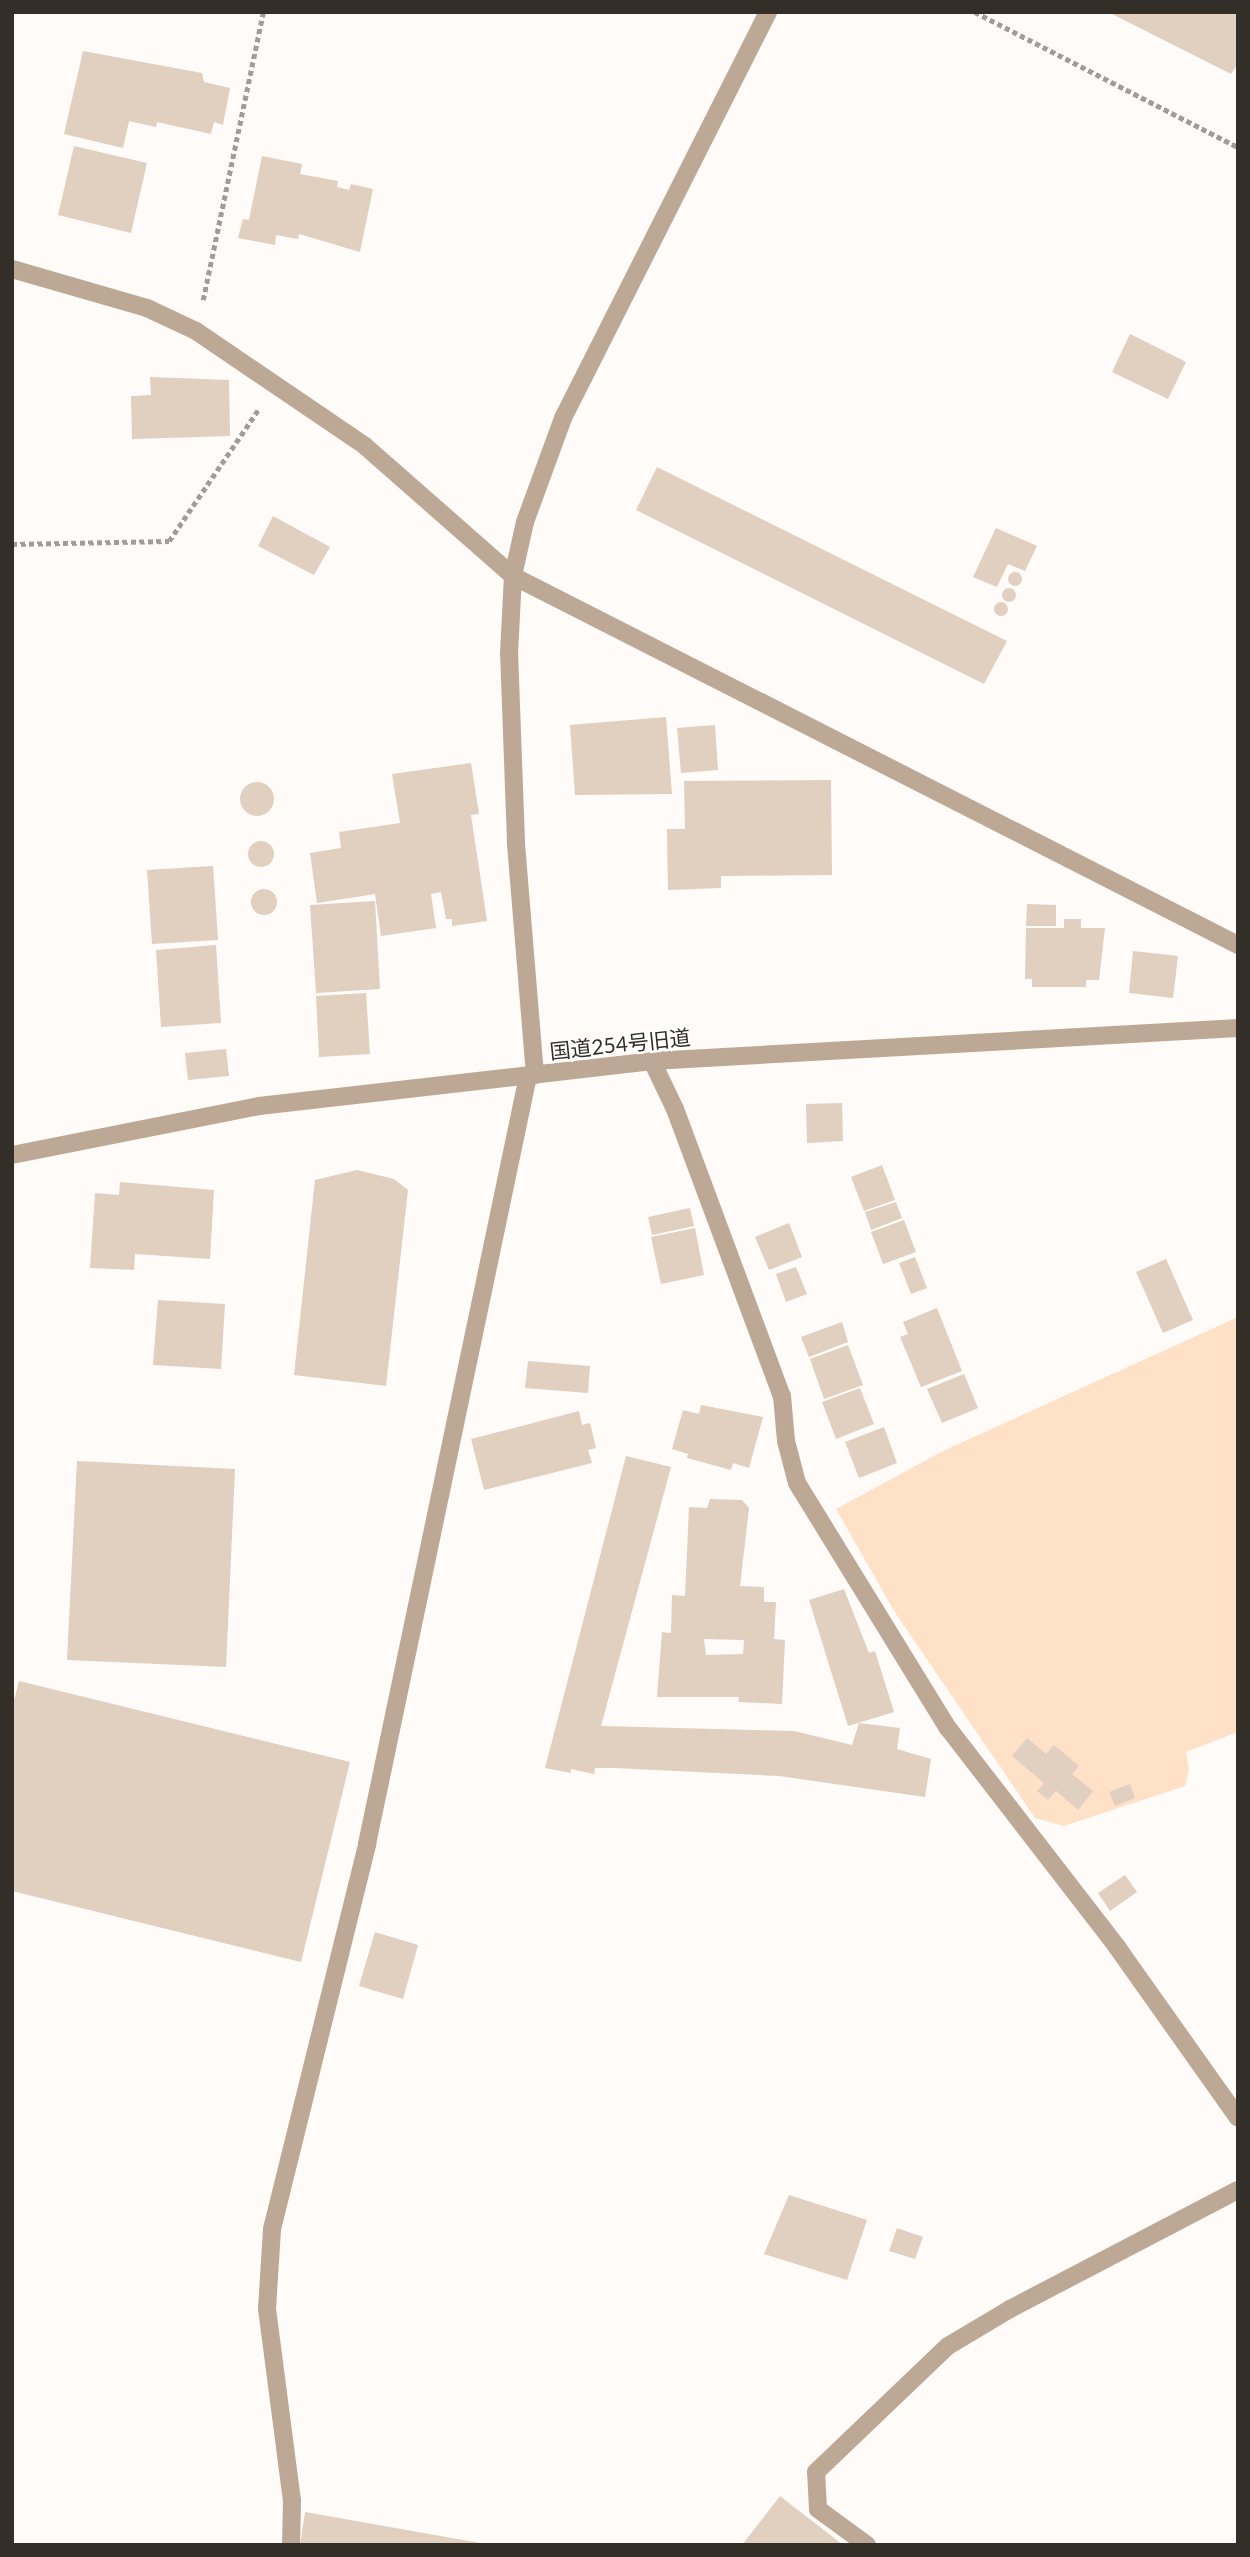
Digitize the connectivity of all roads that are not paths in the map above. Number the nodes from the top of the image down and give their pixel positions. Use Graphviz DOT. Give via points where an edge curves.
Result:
graph roads {
  1 [pos="768,12"];
  2 [pos="12,269"];
  3 [pos="513,576"];
  4 [pos="1238,945"];
  5 [pos="1238,1028"];
  6 [pos="652,1061"];
  7 [pos="531,1075"];
  8 [pos="12,1156"];
  9 [pos="1238,2118"];
  10 [pos="1238,2190"];
  11 [pos="291,2545"];
  12 [pos="867,2545"];
  1 -- 3 [label="street" via="563,418 525,522"];
  2 -- 3 [label="street" via="146,308 196,331 365,446"];
  3 -- 4 [label="street"];
  3 -- 7 [label="street" via="509,654"];
  5 -- 6 [label="street, 国道254号旧道"];
  6 -- 7 [label="street, 国道254号旧道"];
  6 -- 9 [label="street" via="675,1109 782,1396 786,1441 797,1483 948,1728 1118,1947"];
  7 -- 8 [label="street, 国道254号旧道" via="259,1106"];
  7 -- 11 [label="street" via="367,1844 272,2230 267,2309 292,2501"];
  10 -- 12 [label="street" via="948,2346 816,2472 818,2509"];
}
